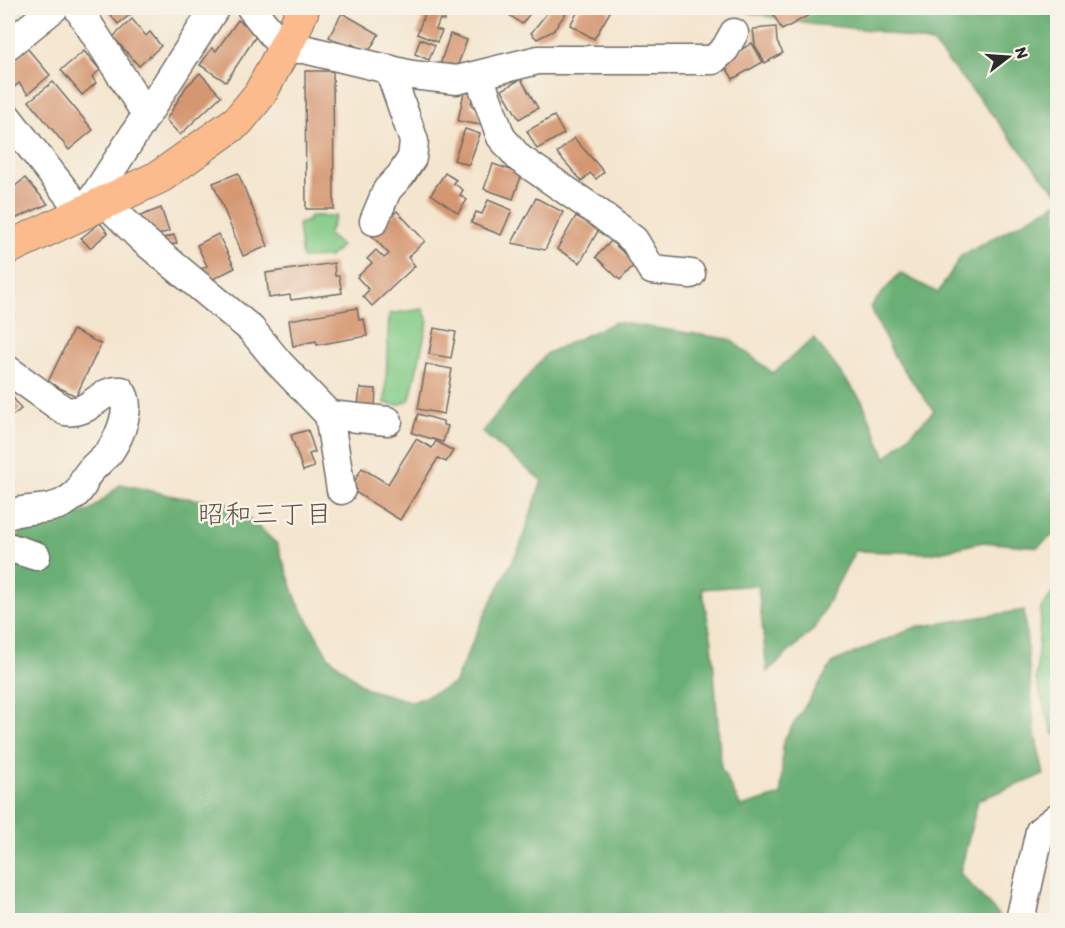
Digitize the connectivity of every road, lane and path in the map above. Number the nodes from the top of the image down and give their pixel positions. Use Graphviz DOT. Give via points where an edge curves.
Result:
graph roads {
  1 [pos="54,8"];
  2 [pos="78,8"];
  3 [pos="215,8"];
  4 [pos="251,8"];
  5 [pos="303,8"];
  6 [pos="734,33"];
  7 [pos="8,45"];
  8 [pos="284,48"];
  9 [pos="389,69"];
  10 [pos="479,76"];
  11 [pos="146,114"];
  12 [pos="8,118"];
  13 [pos="94,208"];
  14 [pos="374,221"];
  15 [pos="8,248"];
  16 [pos="691,274"];
  17 [pos="8,370"];
  18 [pos="329,415"];
  19 [pos="388,421"];
  20 [pos="341,490"];
  21 [pos="8,515"];
  22 [pos="8,547"];
  23 [pos="36,556"];
  24 [pos="1058,817"];
  25 [pos="1020,921"];
  1 -- 7 [label="street"];
  2 -- 11 [label="street"];
  3 -- 11 [label="street"];
  4 -- 8 [label="street"];
  5 -- 8 [label="main road"];
  6 -- 10 [label="street" via="713,60 538,60"];
  8 -- 9 [label="street"];
  8 -- 13 [label="main road" via="260,94 238,121 161,176"];
  9 -- 10 [label="street" via="457,80"];
  9 -- 14 [label="street" via="414,141 412,158 387,190"];
  10 -- 16 [label="street" via="501,137 519,158 634,240 652,270"];
  11 -- 13 [label="street"];
  12 -- 13 [label="street"];
  13 -- 15 [label="main road"];
  13 -- 18 [label="street" via="142,239 251,329"];
  17 -- 21 [label="street" via="65,411 76,413 113,390 121,391 127,406 110,450 74,497 60,505"];
  18 -- 19 [label="street"];
  18 -- 20 [label="street"];
  22 -- 23 [label="street"];
  24 -- 25 [label="street" via="1040,831"];
}
